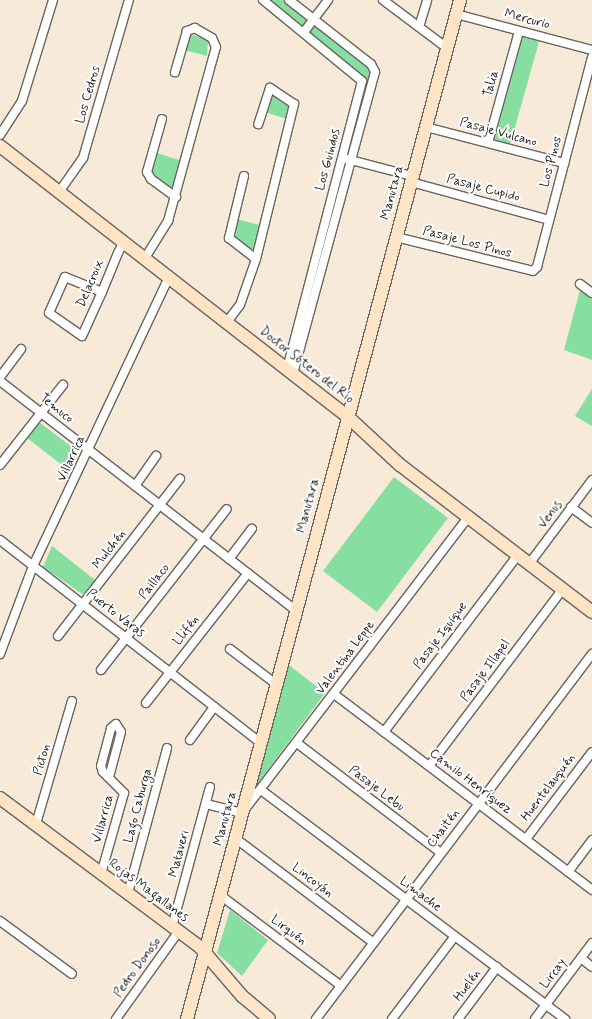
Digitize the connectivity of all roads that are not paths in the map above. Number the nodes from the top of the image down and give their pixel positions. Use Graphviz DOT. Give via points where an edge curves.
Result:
graph roads {
  1 [pos="53,0"];
  2 [pos="129,0"];
  3 [pos="262,0"];
  4 [pos="289,0"];
  5 [pos="328,0"];
  6 [pos="383,0"];
  7 [pos="427,0"];
  8 [pos="460,0"];
  9 [pos="456,14"];
  10 [pos="314,19"];
  11 [pos="419,27"];
  12 [pos="519,31"];
  13 [pos="304,32"];
  14 [pos="447,48"];
  15 [pos="592,50"];
  16 [pos="592,57"];
  17 [pos="174,72"];
  18 [pos="162,119"];
  19 [pos="258,124"];
  20 [pos="426,127"];
  21 [pos="0,135"];
  22 [pos="488,143"];
  23 [pos="0,146"];
  24 [pos="342,157"];
  25 [pos="352,160"];
  26 [pos="564,163"];
  27 [pos="244,176"];
  28 [pos="411,179"];
  29 [pos="59,192"];
  30 [pos="176,197"];
  31 [pos="549,220"];
  32 [pos="396,237"];
  33 [pos="124,241"];
  34 [pos="145,258"];
  35 [pos="256,259"];
  36 [pos="532,271"];
  37 [pos="170,277"];
  38 [pos="580,284"];
  39 [pos="102,292"];
  40 [pos="592,293"];
  41 [pos="227,322"];
  42 [pos="21,349"];
  43 [pos="290,371"];
  44 [pos="0,376"];
  45 [pos="0,381"];
  46 [pos="63,385"];
  47 [pos="41,413"];
  48 [pos="347,416"];
  49 [pos="90,450"];
  50 [pos="156,456"];
  51 [pos="0,466"];
  52 [pos="180,479"];
  53 [pos="592,480"];
  54 [pos="135,486"];
  55 [pos="160,505"];
  56 [pos="571,507"];
  57 [pos="227,509"];
  58 [pos="468,517"];
  59 [pos="592,523"];
  60 [pos="252,529"];
  61 [pos="204,539"];
  62 [pos="0,540"];
  63 [pos="518,555"];
  64 [pos="229,559"];
  65 [pos="529,564"];
  66 [pos="33,566"];
  67 [pos="248,573"];
  68 [pos="562,590"];
  69 [pos="83,605"];
  70 [pos="295,610"];
  71 [pos="592,612"];
  72 [pos="58,636"];
  73 [pos="126,638"];
  74 [pos="230,649"];
  75 [pos="0,654"];
  76 [pos="592,654"];
  77 [pos="101,670"];
  78 [pos="170,672"];
  79 [pos="276,684"];
  80 [pos="334,694"];
  81 [pos="72,701"];
  82 [pos="146,703"];
  83 [pos="214,707"];
  84 [pos="384,732"];
  85 [pos="190,740"];
  86 [pos="261,742"];
  87 [pos="297,743"];
  88 [pos="167,748"];
  89 [pos="592,752"];
  90 [pos="429,766"];
  91 [pos="109,777"];
  92 [pos="210,787"];
  93 [pos="261,790"];
  94 [pos="0,798"];
  95 [pos="206,804"];
  96 [pos="478,804"];
  97 [pos="242,813"];
  98 [pos="36,824"];
  99 [pos="235,838"];
  100 [pos="526,840"];
  101 [pos="592,840"];
  102 [pos="441,853"];
  103 [pos="568,872"];
  104 [pos="101,874"];
  105 [pos="592,890"];
  106 [pos="128,893"];
  107 [pos="220,895"];
  108 [pos="406,899"];
  109 [pos="0,921"];
  110 [pos="176,929"];
  111 [pos="455,936"];
  112 [pos="374,943"];
  113 [pos="592,943"];
  114 [pos="205,953"];
  115 [pos="581,958"];
  116 [pos="592,967"];
  117 [pos="497,968"];
  118 [pos="72,974"];
  119 [pos="341,986"];
  120 [pos="546,1004"];
  121 [pos="116,1019"];
  122 [pos="188,1019"];
  123 [pos="269,1019"];
  124 [pos="316,1019"];
  125 [pos="392,1019"];
  126 [pos="458,1019"];
  127 [pos="535,1019"];
  128 [pos="565,1019"];
  1 -- 21 [label="street" via="22,101"];
  2 -- 29 [label="street, Los Cedros" via="82,158"];
  3 -- 13 [label="street, Los Guindos"];
  4 -- 10 [label="street, Los Guindos"];
  5 -- 10 [label="street"];
  6 -- 11 [label="street"];
  7 -- 11 [label="street"];
  8 -- 9 [label="main road, Manutara"];
  9 -- 12 [label="street, Mercurio"];
  9 -- 14 [label="main road, Manutara"];
  10 -- 13 [label="street"];
  10 -- 25 [label="street, Los Guindos" via="374,69"];
  11 -- 14 [label="street"];
  12 -- 15 [label="street, Mercurio"];
  12 -- 22 [label="street, Talia"];
  13 -- 24 [label="street, Los Guindos" via="361,78"];
  14 -- 20 [label="main road, Manutara"];
  16 -- 26 [label="street, Los Pinos"];
  17 -- 30 [label="street" via="187,31 195,28 212,38 216,47"];
  18 -- 30 [label="street" via="148,172 151,179"];
  19 -- 35 [label="street" via="270,88 294,104"];
  20 -- 22 [label="street, Pasaje Vulcano"];
  20 -- 28 [label="main road, Manutara"];
  22 -- 26 [label="street, Pasaje Vulcano"];
  23 -- 29 [label="main road, Doctor Sótero del Río"];
  24 -- 25 [label="street, Pasaje Cupido"];
  24 -- 43 [label="street, Los Guindos"];
  25 -- 28 [label="street, Pasaje Cupido"];
  25 -- 43 [label="street, Los Guindos"];
  26 -- 31 [label="street, Los Pinos"];
  27 -- 35 [label="street" via="229,238"];
  28 -- 31 [label="street, Pasaje Cupido"];
  28 -- 32 [label="main road, Manutara"];
  29 -- 33 [label="main road, Doctor Sótero del Río"];
  30 -- 34 [label="street" via="163,234"];
  31 -- 36 [label="street, Los Pinos"];
  32 -- 36 [label="street, Pasaje Los Pinos"];
  32 -- 48 [label="main road, Manutara"];
  33 -- 34 [label="main road, Doctor Sótero del Río"];
  33 -- 39 [label="street, Delacroix"];
  34 -- 37 [label="main road, Doctor Sótero del Río"];
  35 -- 41 [label="street" via="240,305"];
  37 -- 41 [label="main road, Doctor Sótero del Río"];
  37 -- 49 [label="street, Villarrica"];
  38 -- 40 [label="street"];
  39 -- 39 [label="street, Delacroix" via="82,336 49,313 65,277"];
  41 -- 43 [label="main road, Doctor Sótero del Río"];
  42 -- 44 [label="street"];
  43 -- 48 [label="main road, Doctor Sótero del Río"];
  45 -- 47 [label="street, Temuco"];
  46 -- 47 [label="street"];
  47 -- 49 [label="street, Temuco"];
  47 -- 51 [label="street"];
  48 -- 58 [label="main road, Doctor Sótero del Río" via="386,453"];
  48 -- 70 [label="main road, Manutara"];
  49 -- 54 [label="street, Temuco"];
  49 -- 66 [label="street, Villarrica"];
  50 -- 54 [label="street"];
  52 -- 55 [label="street, Mulchén"];
  53 -- 56 [label="street, Venus"];
  54 -- 55 [label="street, Temuco"];
  55 -- 61 [label="street, Temuco"];
  55 -- 69 [label="street, Mulchén"];
  56 -- 59 [label="street"];
  56 -- 65 [label="street, Venus"];
  57 -- 61 [label="street, Paillaco"];
  58 -- 63 [label="main road, Doctor Sótero del Río"];
  58 -- 80 [label="street, Valentina Leppe"];
  60 -- 64 [label="street"];
  61 -- 64 [label="street, Temuco"];
  61 -- 73 [label="street, Paillaco"];
  62 -- 66 [label="street, Puerto Varas"];
  63 -- 65 [label="main road, Doctor Sótero del Río"];
  63 -- 84 [label="street, Pasaje Iquique"];
  64 -- 67 [label="street, Temuco"];
  65 -- 68 [label="main road, Doctor Sótero del Río"];
  66 -- 69 [label="street, Puerto Varas"];
  66 -- 75 [label="street, Villarrica"];
  67 -- 70 [label="street, Temuco"];
  67 -- 78 [label="street, Llifén"];
  68 -- 71 [label="main road, Doctor Sótero del Río"];
  68 -- 90 [label="street, Pasaje Illapel"];
  69 -- 72 [label="street, Mulchén"];
  69 -- 73 [label="street, Puerto Varas"];
  70 -- 79 [label="main road, Manutara"];
  73 -- 77 [label="street, Paillaco"];
  73 -- 78 [label="street, Puerto Varas"];
  74 -- 79 [label="street"];
  76 -- 96 [label="street, Chaitén"];
  78 -- 82 [label="street, Llifén"];
  78 -- 83 [label="street, Puerto Varas"];
  79 -- 86 [label="main road, Manutara"];
  80 -- 84 [label="street, Camilo Henríquez"];
  80 -- 87 [label="street, Valentina Leppe"];
  81 -- 98 [label="street, Picton"];
  83 -- 85 [label="street"];
  83 -- 86 [label="street, Puerto Varas"];
  84 -- 90 [label="street, Camilo Henríquez"];
  86 -- 97 [label="main road, Manutara"];
  87 -- 93 [label="street, Valentina Leppe"];
  87 -- 102 [label="street, Pasaje Lebu"];
  88 -- 106 [label="street, Lago Caburga"];
  89 -- 100 [label="street, Huentelauquén"];
  90 -- 96 [label="street, Camilo Henríquez"];
  91 -- 91 [label="street, Villarrica" via="102,769 102,762 111,728 117,724 121,732"];
  91 -- 104 [label="street, Villarrica" via="124,793"];
  92 -- 95 [label="street, Mataveri"];
  93 -- 97 [label="street, Valentina Leppe"];
  93 -- 108 [label="street, Limache"];
  94 -- 98 [label="main road, Rojas Magallanes"];
  95 -- 97 [label="street"];
  95 -- 110 [label="street, Mataveri"];
  96 -- 100 [label="street, Camilo Henríquez"];
  96 -- 102 [label="street, Chaitén"];
  97 -- 99 [label="main road, Manutara"];
  98 -- 104 [label="main road, Rojas Magallanes"];
  99 -- 107 [label="main road, Manutara"];
  99 -- 112 [label="street, Lincoyán"];
  100 -- 103 [label="street, Camilo Henríquez"];
  101 -- 103 [label="street"];
  102 -- 108 [label="street, Chaitén"];
  103 -- 105 [label="street, Camilo Henríquez"];
  104 -- 106 [label="main road, Rojas Magallanes"];
  106 -- 110 [label="main road, Rojas Magallanes"];
  107 -- 114 [label="main road, Manutara"];
  107 -- 119 [label="street, Lirquén"];
  108 -- 111 [label="street, Limache"];
  108 -- 112 [label="street, Chaitén"];
  109 -- 118 [label="street"];
  110 -- 114 [label="main road, Rojas Magallanes"];
  110 -- 121 [label="street, Pedro Donoso"];
  111 -- 117 [label="street, Limache"];
  111 -- 125 [label="street"];
  112 -- 119 [label="street, Chaitén"];
  113 -- 115 [label="street, Lircay"];
  114 -- 122 [label="main road, Manutara"];
  114 -- 123 [label="main road, Rojas Magallanes" via="242,996"];
  115 -- 116 [label="street"];
  115 -- 120 [label="street, Lircay"];
  117 -- 120 [label="street, Limache"];
  117 -- 126 [label="street, Huelén"];
  119 -- 124 [label="street, Chaitén"];
  120 -- 127 [label="street, Lircay"];
  120 -- 128 [label="street, Limache"];
}
